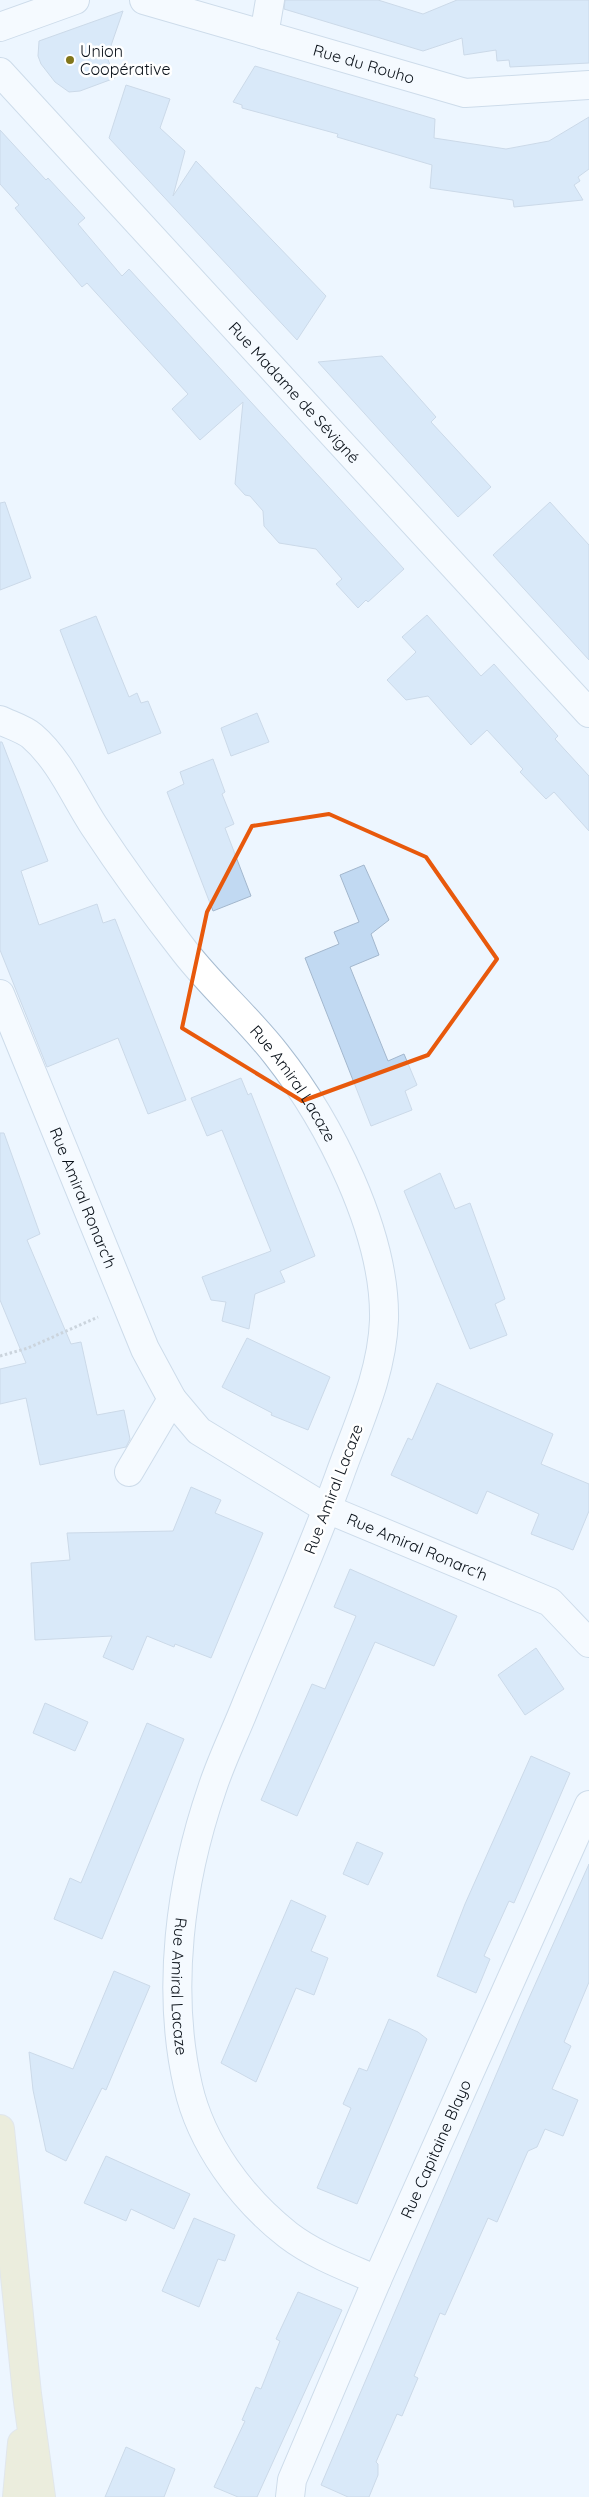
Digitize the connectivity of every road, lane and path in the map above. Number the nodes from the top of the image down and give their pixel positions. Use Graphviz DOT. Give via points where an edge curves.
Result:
graph roads {
  1 [pos="75,0"];
  2 [pos="144,0"];
  3 [pos="270,0"];
  4 [pos="0,27"];
  5 [pos="264,35"];
  6 [pos="0,72"];
  7 [pos="589,85"];
  8 [pos="589,713"];
  9 [pos="0,720"];
  10 [pos="0,994"];
  11 [pos="93,1319"];
  12 [pos="0,1356"];
  13 [pos="172,1398"];
  14 [pos="129,1472"];
  15 [pos="327,1509"];
  16 [pos="589,1643"];
  17 [pos="589,1805"];
  18 [pos="0,2129"];
  19 [pos="377,2280"];
  20 [pos="27,2394"];
  21 [pos="17,2497"];
  22 [pos="41,2497"];
  23 [pos="290,2497"];
  1 -- 4 [label="street"];
  2 -- 5 [label="street, Rue du Rouho"];
  3 -- 5 [label="street"];
  5 -- 7 [label="street, Rue du Rouho" via="465,93"];
  6 -- 8 [label="street, Rue Madame de Sévigné"];
  9 -- 15 [label="street, Rue Amiral Lacaze" via="31,735 57,764 129,880 194,963 277,1055 330,1134 360,1205 378,1263 384,1318 378,1368"];
  10 -- 13 [label="street, Rue Amiral Ronarc'h" via="144,1349"];
  11 -- 12 [label="path" via="28,1348"];
  13 -- 14 [label="street"];
  13 -- 15 [label="street, Rue Amiral Ronarc'h" via="199,1431"];
  15 -- 16 [label="street, Rue Amiral Ronarc'h" via="550,1602"];
  15 -- 19 [label="street, Rue Amiral Lacaze" via="212,1787 196,1842 185,1898 179,1959 178,2023 189,2090 207,2136 235,2182 290,2237 334,2262"];
  17 -- 19 [label="street, Rue Capitaine Blayo"];
  18 -- 20 [label="main road"];
  19 -- 23 [label="street, Rue Capitaine Blayo" via="292,2480"];
  20 -- 21 [label="main road"];
  20 -- 22 [label="main road"];
}
